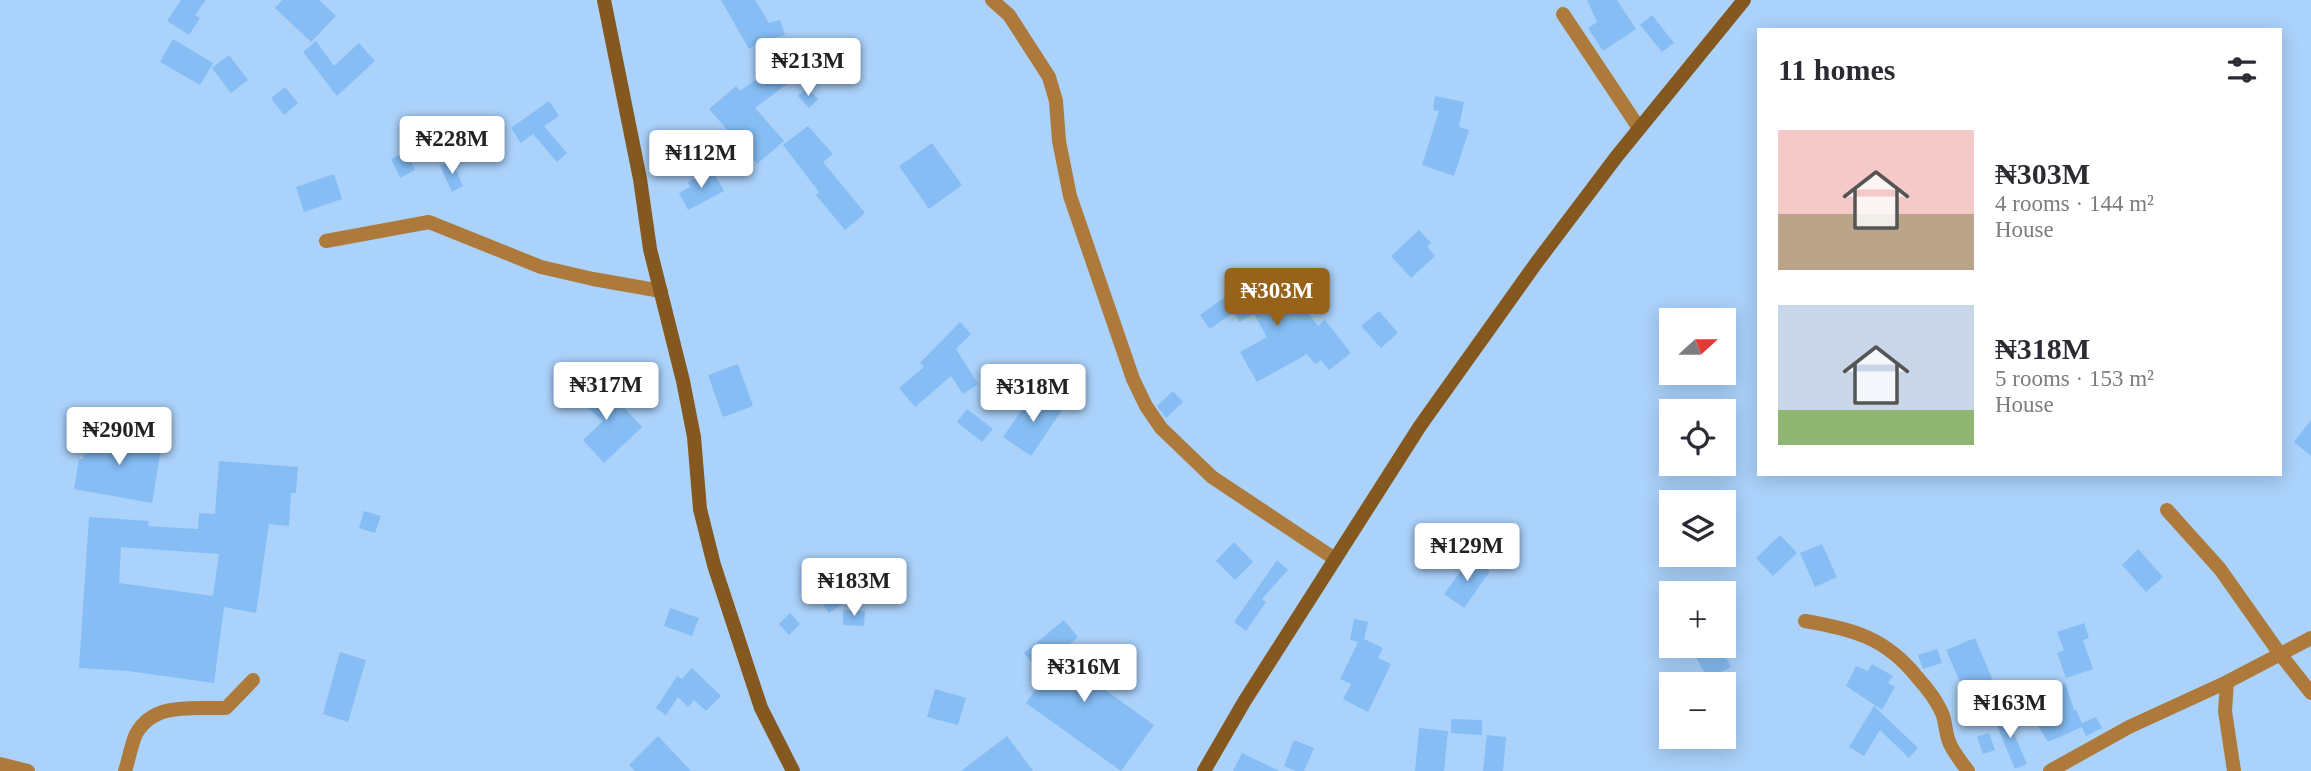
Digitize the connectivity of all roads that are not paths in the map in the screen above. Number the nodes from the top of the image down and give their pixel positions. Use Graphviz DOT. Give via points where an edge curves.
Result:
graph roads {
  1 [pos="604,0"];
  2 [pos="992,0"];
  3 [pos="1744,0"];
  4 [pos="1563,14"];
  5 [pos="1639,128"];
  6 [pos="326,241"];
  7 [pos="661,290"];
  8 [pos="2167,510"];
  9 [pos="1335,559"];
  10 [pos="1805,621"];
  11 [pos="2311,638"];
  12 [pos="2280,654"];
  13 [pos="253,680"];
  14 [pos="2227,682"];
  15 [pos="2311,693"];
  16 [pos="0,764"];
  17 [pos="28,771"];
  18 [pos="125,771"];
  19 [pos="793,771"];
  20 [pos="1204,771"];
  21 [pos="1968,771"];
  22 [pos="2050,771"];
  23 [pos="2234,771"];
  1 -- 7 [label="main road"];
  2 -- 9 [label="street" via="1009,15 1049,77 1070,196 1146,407 1212,477"];
  3 -- 5 [label="main road"];
  4 -- 5 [label="street"];
  5 -- 9 [label="main road" via="1420,426"];
  6 -- 7 [label="street" via="429,222 541,268"];
  7 -- 19 [label="main road" via="684,381 700,509 714,565 761,708"];
  8 -- 12 [label="street" via="2220,569"];
  9 -- 20 [label="main road"];
  10 -- 21 [label="street" via="1863,635 1884,645 1909,667 1933,696 1950,744"];
  11 -- 12 [label="street"];
  12 -- 14 [label="street"];
  12 -- 15 [label="street"];
  13 -- 18 [label="street" via="226,708 165,709 153,714 137,733"];
  14 -- 22 [label="street" via="2129,727"];
  14 -- 23 [label="street" via="2225,711"];
  16 -- 17 [label="street"];
}
